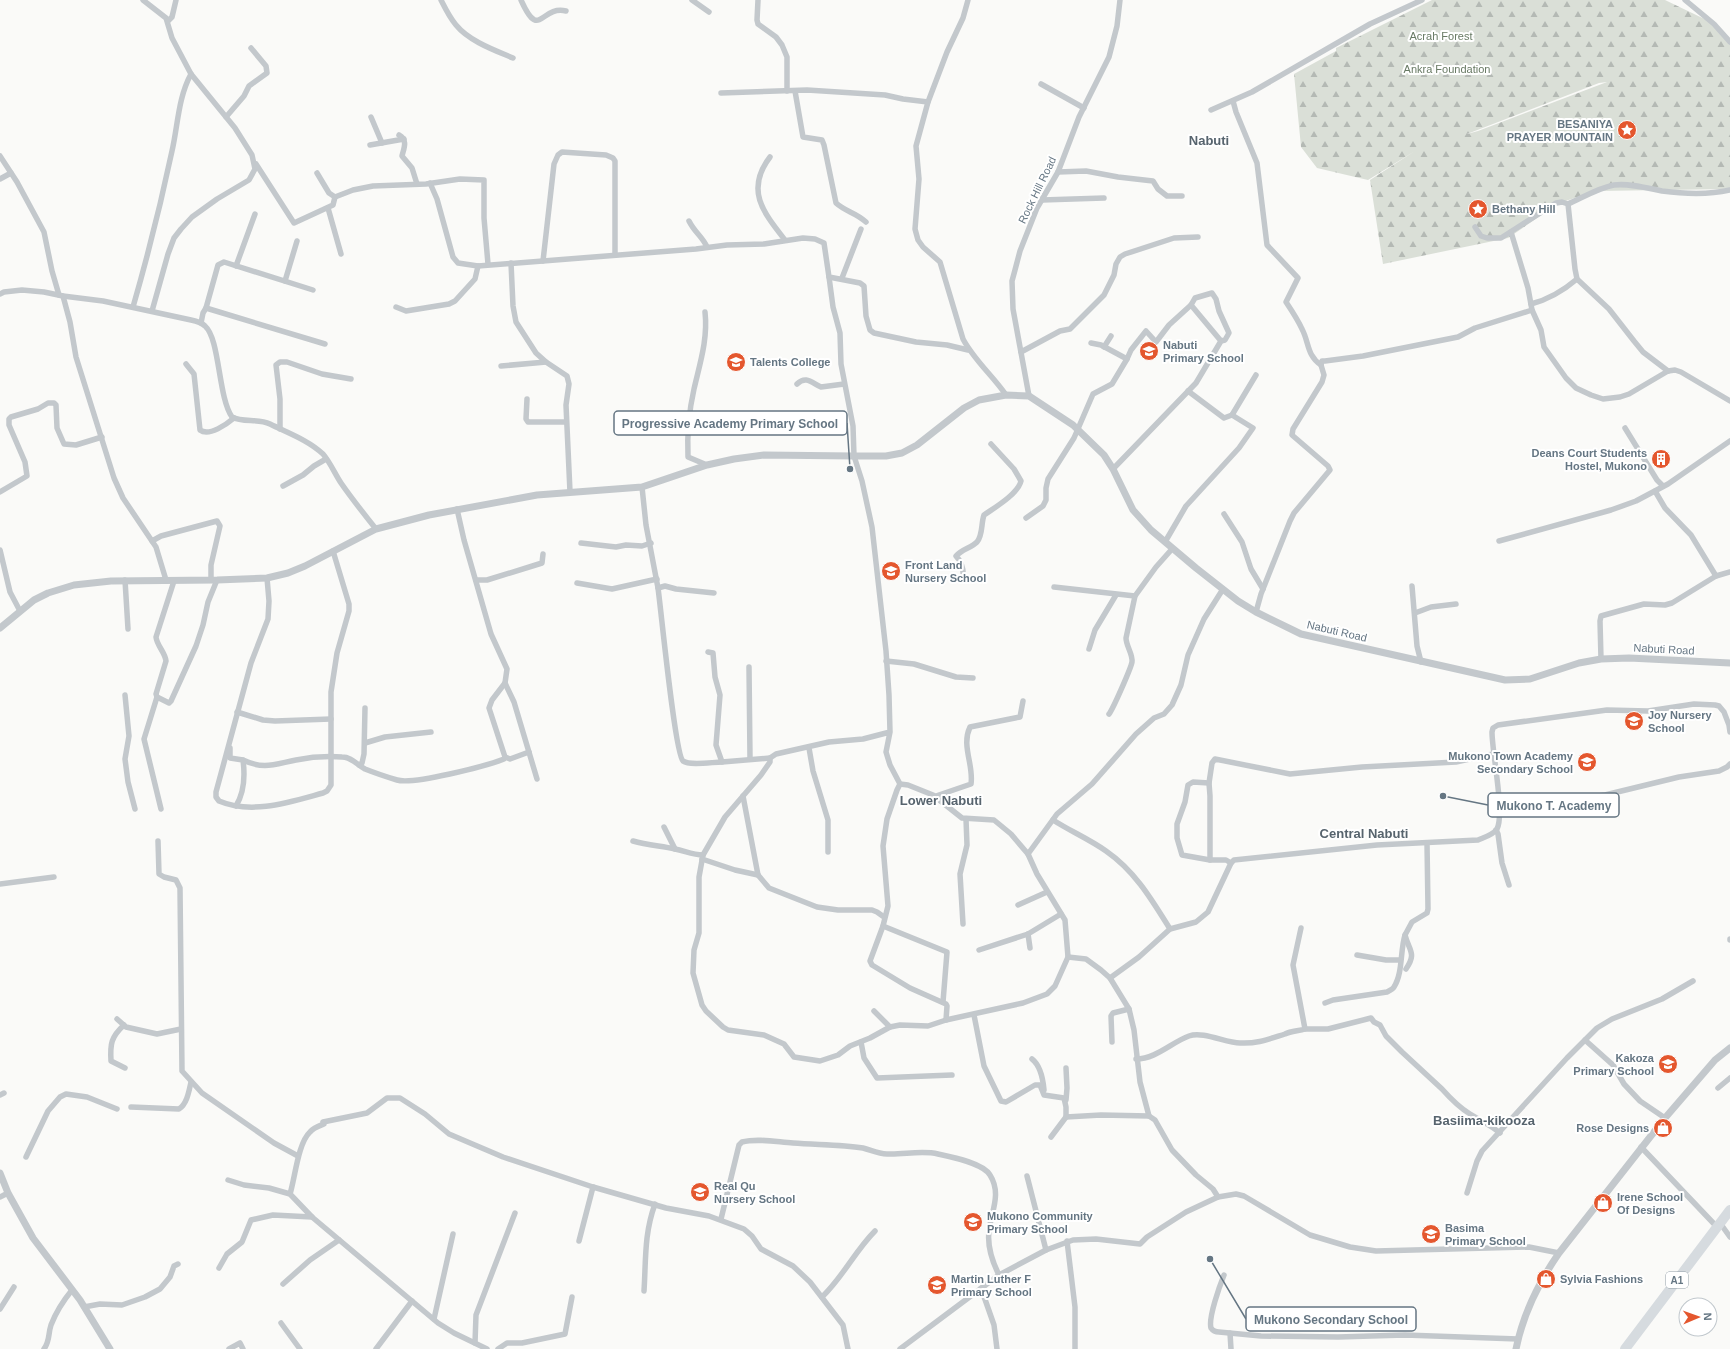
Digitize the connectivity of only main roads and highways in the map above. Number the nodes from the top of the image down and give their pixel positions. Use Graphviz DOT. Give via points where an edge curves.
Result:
graph roads {
  1 [pos="1730,1210"];
  2 [pos="1625,1349"];
  1 -- 2 [label="highway, A1"];
}
